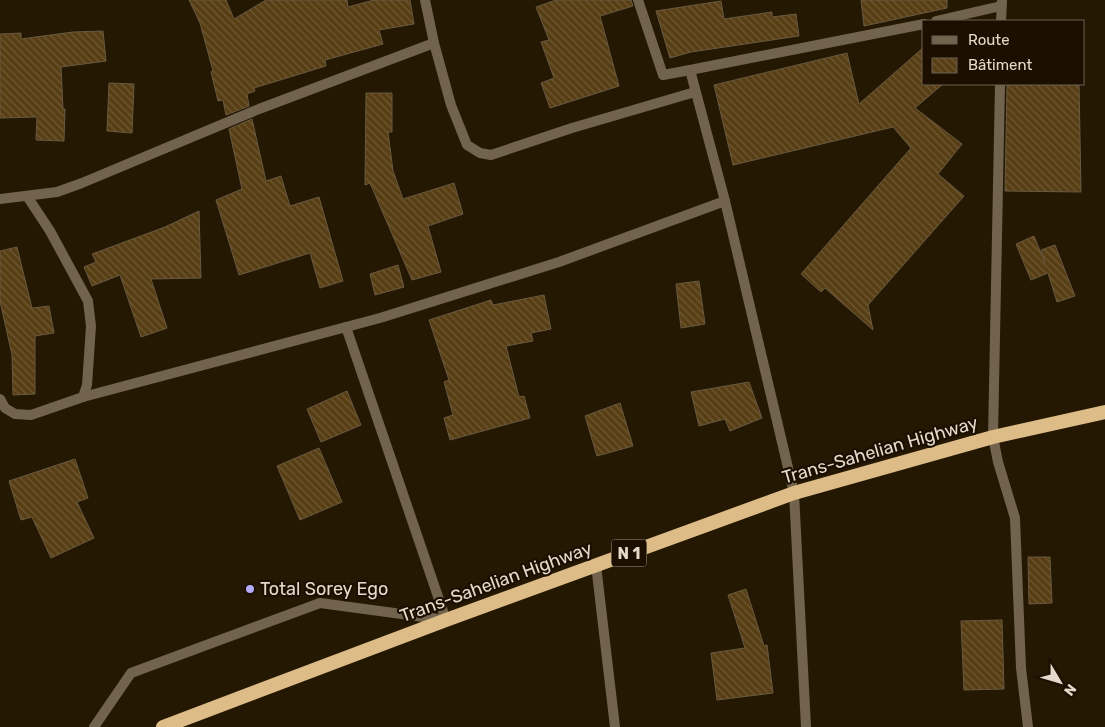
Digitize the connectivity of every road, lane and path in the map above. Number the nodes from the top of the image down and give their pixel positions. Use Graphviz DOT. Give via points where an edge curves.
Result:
graph roads {
  1 [pos="426,0"];
  2 [pos="638,0"];
  3 [pos="1002,3"];
  4 [pos="940,20"];
  5 [pos="1001,20"];
  6 [pos="922,24"];
  7 [pos="434,43"];
  8 [pos="690,70"];
  9 [pos="1000,85"];
  10 [pos="694,92"];
  11 [pos="27,196"];
  12 [pos="0,199"];
  13 [pos="725,202"];
  14 [pos="346,327"];
  15 [pos="82,397"];
  16 [pos="0,399"];
  17 [pos="1105,412"];
  18 [pos="994,437"];
  19 [pos="794,493"];
  20 [pos="596,565"];
  21 [pos="446,620"];
  22 [pos="94,727"];
  23 [pos="163,727"];
  24 [pos="615,727"];
  25 [pos="806,727"];
  26 [pos="1028,727"];
  1 -- 7 [label="street"];
  2 -- 8 [label="street" via="663,75"];
  3 -- 4 [label="street"];
  3 -- 5 [label="street"];
  6 -- 8 [label="street"];
  7 -- 10 [label="street" via="451,105 468,145 491,156"];
  7 -- 11 [label="street" via="258,109 82,183 57,192"];
  8 -- 10 [label="street"];
  9 -- 18 [label="street"];
  10 -- 13 [label="street"];
  11 -- 12 [label="street"];
  11 -- 15 [label="street" via="88,301 91,326 88,375"];
  13 -- 14 [label="street" via="559,262"];
  13 -- 19 [label="street"];
  14 -- 15 [label="street"];
  14 -- 21 [label="street"];
  15 -- 16 [label="street" via="31,415 15,414 4,408"];
  17 -- 18 [label="highway, Trans-Sahelian Highway / N 1"];
  18 -- 19 [label="highway, Trans-Sahelian Highway / N 1"];
  18 -- 26 [label="street" via="1015,518 1021,668"];
  19 -- 20 [label="highway, Trans-Sahelian Highway / N 1"];
  19 -- 25 [label="street"];
  20 -- 21 [label="highway, Trans-Sahelian Highway / N 1"];
  20 -- 24 [label="street"];
  21 -- 22 [label="street" via="320,603 131,673"];
  21 -- 23 [label="highway, Trans-Sahelian Highway / N 1"];
}
